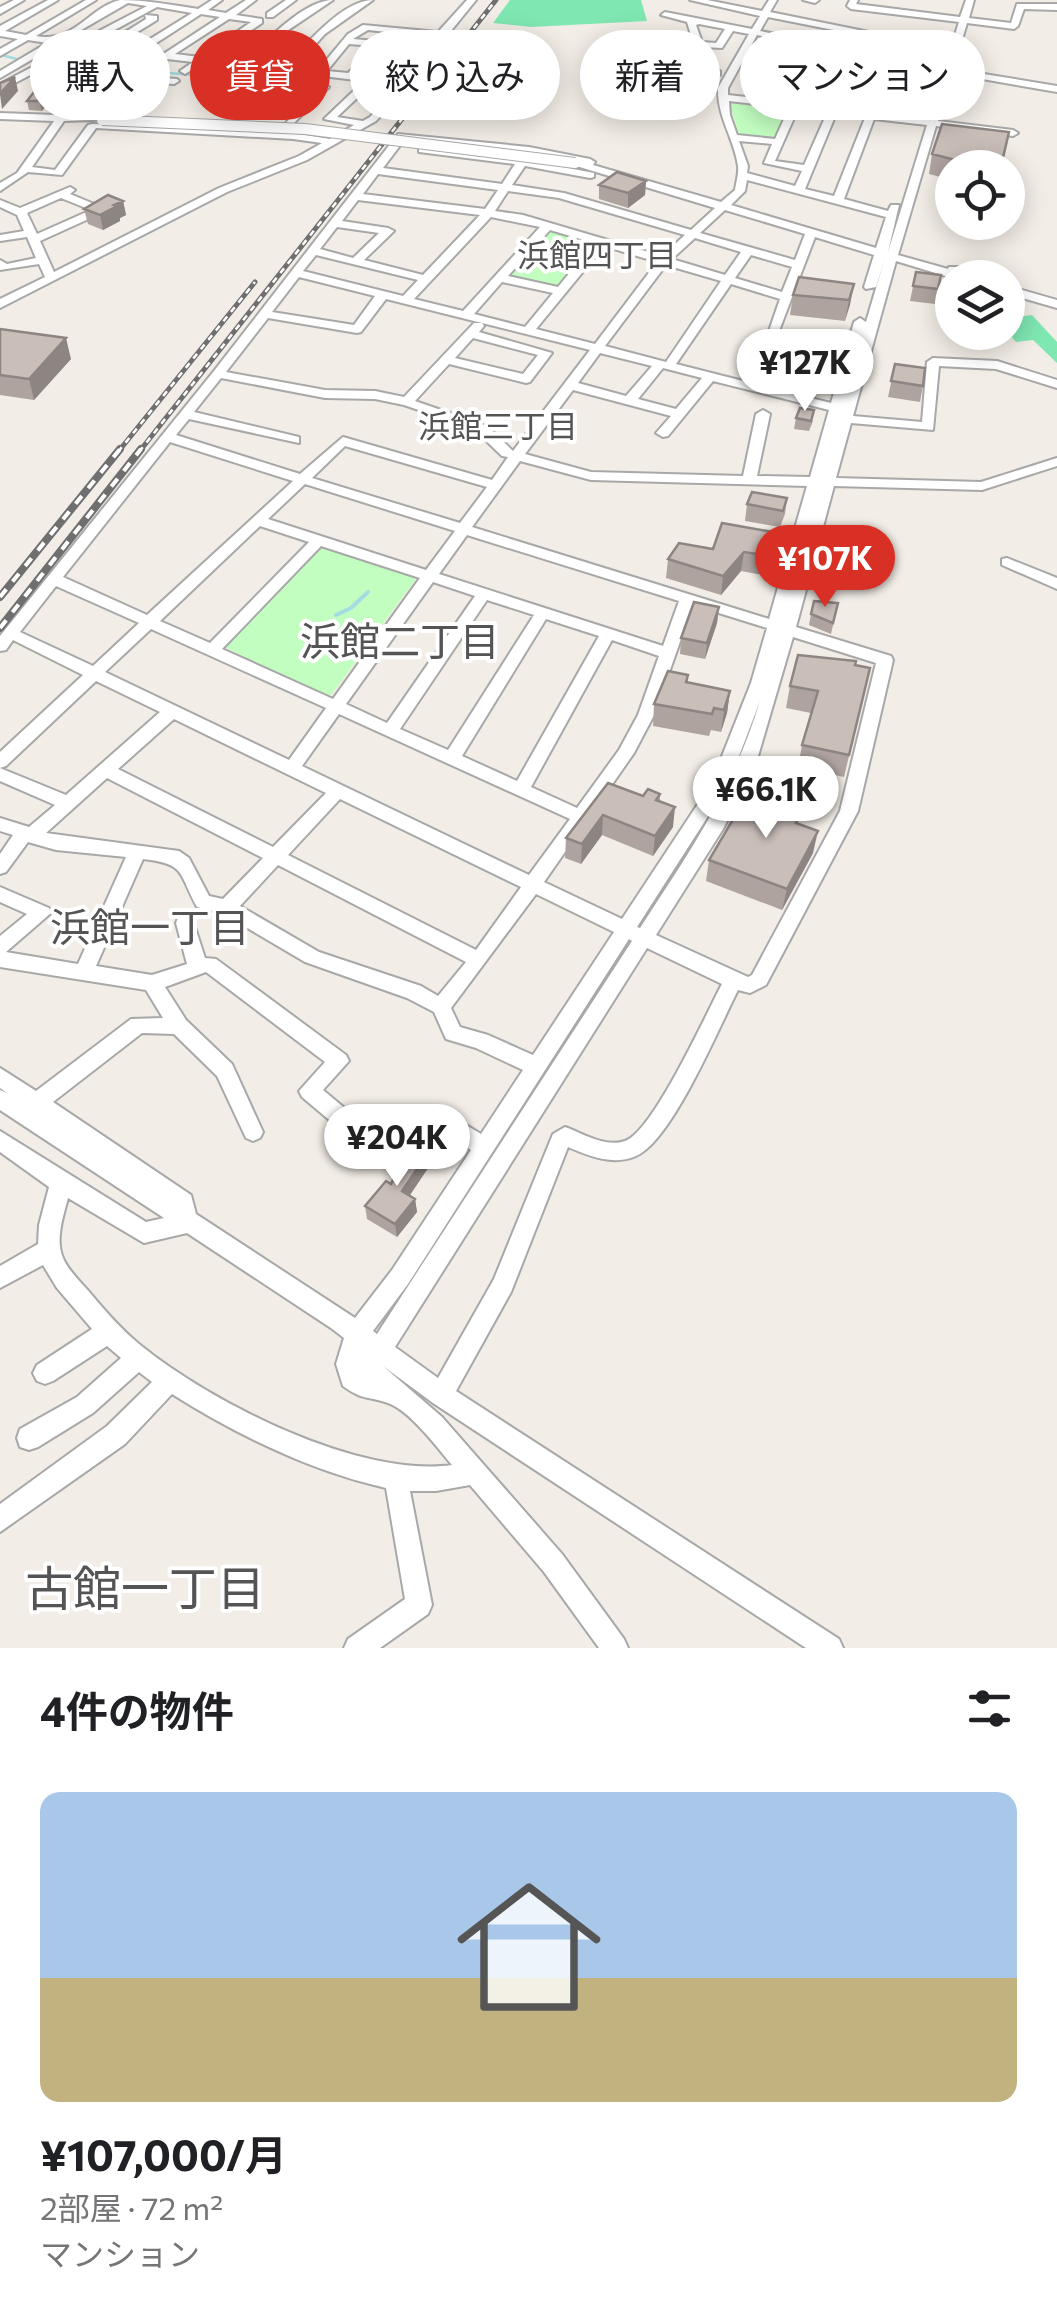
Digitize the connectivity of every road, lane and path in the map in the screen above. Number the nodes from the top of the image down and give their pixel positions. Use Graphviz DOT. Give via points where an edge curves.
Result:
graph roads {
  1 [pos="20,0"];
  2 [pos="54,0"];
  3 [pos="92,0"];
  4 [pos="127,0"];
  5 [pos="218,0"];
  6 [pos="252,0"];
  7 [pos="292,0"];
  8 [pos="329,0"];
  9 [pos="370,0"];
  10 [pos="472,0"];
  11 [pos="694,0"];
  12 [pos="773,0"];
  13 [pos="854,0"];
  14 [pos="902,0"];
  15 [pos="962,0"];
  16 [pos="970,0"];
  17 [pos="160,2"];
  18 [pos="1020,3"];
  19 [pos="1057,7"];
  20 [pos="108,10"];
  21 [pos="0,11"];
  22 [pos="200,12"];
  23 [pos="232,13"];
  24 [pos="763,14"];
  25 [pos="136,15"];
  26 [pos="270,15"];
  27 [pos="665,15"];
  28 [pos="895,16"];
  29 [pos="960,19"];
  30 [pos="297,21"];
  31 [pos="90,22"];
  32 [pos="695,22"];
  33 [pos="116,26"];
  34 [pos="330,27"];
  35 [pos="731,28"];
  36 [pos="246,29"];
  37 [pos="76,30"];
  38 [pos="109,30"];
  39 [pos="135,30"];
  40 [pos="170,30"];
  41 [pos="257,30"];
  42 [pos="281,30"];
  43 [pos="327,30"];
  44 [pos="362,30"];
  45 [pos="401,30"];
  46 [pos="447,30"];
  47 [pos="693,30"];
  48 [pos="742,30"];
  49 [pos="753,30"];
  50 [pos="845,30"];
  51 [pos="957,30"];
  52 [pos="0,32"];
  53 [pos="26,38"];
  54 [pos="30,39"];
  55 [pos="348,40"];
  56 [pos="720,44"];
  57 [pos="0,53"];
  58 [pos="740,53"];
  59 [pos="170,54"];
  60 [pos="30,57"];
  61 [pos="330,61"];
  62 [pos="190,67"];
  63 [pos="185,71"];
  64 [pos="30,72"];
  65 [pos="330,73"];
  66 [pos="720,73"];
  67 [pos="0,74"];
  68 [pos="728,74"];
  69 [pos="985,75"];
  70 [pos="350,76"];
  71 [pos="170,81"];
  72 [pos="174,81"];
  73 [pos="0,88"];
  74 [pos="1057,89"];
  75 [pos="722,96"];
  76 [pos="740,98"];
  77 [pos="350,99"];
  78 [pos="0,116"];
  79 [pos="30,118"];
  80 [pos="170,119"];
  81 [pos="57,120"];
  82 [pos="68,120"];
  83 [pos="293,120"];
  84 [pos="370,120"];
  85 [pos="788,120"];
  86 [pos="828,120"];
  87 [pos="869,120"];
  88 [pos="912,120"];
  89 [pos="928,122"];
  90 [pos="98,123"];
  91 [pos="290,124"];
  92 [pos="366,124"];
  93 [pos="354,130"];
  94 [pos="1013,133"];
  95 [pos="732,137"];
  96 [pos="334,142"];
  97 [pos="778,142"];
  98 [pos="393,147"];
  99 [pos="261,162"];
  100 [pos="522,162"];
  101 [pos="580,164"];
  102 [pos="25,168"];
  103 [pos="808,169"];
  104 [pos="375,170"];
  105 [pos="269,173"];
  106 [pos="745,176"];
  107 [pos="629,179"];
  108 [pos="507,185"];
  109 [pos="0,188"];
  110 [pos="799,190"];
  111 [pos="354,196"];
  112 [pos="838,200"];
  113 [pos="0,203"];
  114 [pos="726,207"];
  115 [pos="21,212"];
  116 [pos="490,212"];
  117 [pos="892,215"];
  118 [pos="334,223"];
  119 [pos="548,225"];
  120 [pos="388,230"];
  121 [pos="812,231"];
  122 [pos="406,233"];
  123 [pos="691,233"];
  124 [pos="32,236"];
  125 [pos="0,238"];
  126 [pos="602,242"];
  127 [pos="748,250"];
  128 [pos="313,251"];
  129 [pos="888,253"];
  130 [pos="42,260"];
  131 [pos="664,260"];
  132 [pos="0,262"];
  133 [pos="355,262"];
  134 [pos="798,265"];
  135 [pos="935,266"];
  136 [pos="935,268"];
  137 [pos="297,273"];
  138 [pos="51,278"];
  139 [pos="499,278"];
  140 [pos="426,279"];
  141 [pos="729,279"];
  142 [pos="562,291"];
  143 [pos="1025,292"];
  144 [pos="382,294"];
  145 [pos="787,297"];
  146 [pos="406,300"];
  147 [pos="1057,302"];
  148 [pos="0,304"];
  149 [pos="265,314"];
  150 [pos="466,315"];
  151 [pos="484,320"];
  152 [pos="528,331"];
  153 [pos="471,334"];
  154 [pos="598,349"];
  155 [pos="446,360"];
  156 [pos="665,365"];
  157 [pos="218,374"];
  158 [pos="710,377"];
  159 [pos="1057,384"];
  160 [pos="570,386"];
  161 [pos="755,389"];
  162 [pos="629,401"];
  163 [pos="407,402"];
  164 [pos="186,414"];
  165 [pos="678,414"];
  166 [pos="764,414"];
  167 [pos="841,414"];
  168 [pos="663,433"];
  169 [pos="167,438"];
  170 [pos="294,440"];
  171 [pos="517,455"];
  172 [pos="1057,462"];
  173 [pos="302,479"];
  174 [pos="748,480"];
  175 [pos="821,484"];
  176 [pos="495,485"];
  177 [pos="258,521"];
  178 [pos="464,529"];
  179 [pos="318,541"];
  180 [pos="1008,562"];
  181 [pos="430,577"];
  182 [pos="56,580"];
  183 [pos="1057,584"];
  184 [pos="483,595"];
  185 [pos="688,598"];
  186 [pos="542,614"];
  187 [pos="149,622"];
  188 [pos="782,627"];
  189 [pos="607,635"];
  190 [pos="5,639"];
  191 [pos="212,650"];
  192 [pos="666,654"];
  193 [pos="96,674"];
  194 [pos="337,706"];
  195 [pos="172,711"];
  196 [pos="390,730"];
  197 [pos="452,758"];
  198 [pos="0,762"];
  199 [pos="292,768"];
  200 [pos="106,770"];
  201 [pos="0,774"];
  202 [pos="521,790"];
  203 [pos="338,791"];
  204 [pos="68,804"];
  205 [pos="581,817"];
  206 [pos="0,824"];
  207 [pos="28,836"];
  208 [pos="137,853"];
  209 [pos="275,856"];
  210 [pos="0,867"];
  211 [pos="532,884"];
  212 [pos="0,894"];
  213 [pos="227,907"];
  214 [pos="185,923"];
  215 [pos="636,934"];
  216 [pos="0,947"];
  217 [pos="0,960"];
  218 [pos="479,960"];
  219 [pos="198,968"];
  220 [pos="84,971"];
  221 [pos="733,981"];
  222 [pos="152,983"];
  223 [pos="441,1007"];
  224 [pos="179,1026"];
  225 [pos="538,1067"];
  226 [pos="0,1077"];
  227 [pos="0,1099"];
  228 [pos="38,1102"];
  229 [pos="253,1132"];
  230 [pos="0,1140"];
  231 [pos="485,1148"];
  232 [pos="61,1183"];
  233 [pos="186,1223"];
  234 [pos="50,1249"];
  235 [pos="0,1278"];
  236 [pos="108,1332"];
  237 [pos="358,1334"];
  238 [pos="378,1349"];
  239 [pos="138,1358"];
  240 [pos="45,1373"];
  241 [pos="172,1379"];
  242 [pos="392,1392"];
  243 [pos="441,1396"];
  244 [pos="29,1438"];
  245 [pos="474,1472"];
  246 [pos="398,1478"];
  247 [pos="0,1519"];
  248 [pos="357,1648"];
  249 [pos="615,1648"];
  250 [pos="830,1648"];
  1 -- 21 [label="street"];
  2 -- 52 [label="street"];
  3 -- 53 [label="street"];
  4 -- 17 [label="street"];
  4 -- 20 [label="street"];
  5 -- 22 [label="street"];
  6 -- 23 [label="street"];
  7 -- 26 [label="street"];
  8 -- 30 [label="street"];
  9 -- 34 [label="street"];
  10 -- 46 [label="street"];
  11 -- 24 [label="street"];
  12 -- 24 [label="street"];
  13 -- 28 [label="street" via="851,6"];
  14 -- 28 [label="street"];
  15 -- 29 [label="street"];
  16 -- 29 [label="street"];
  17 -- 22 [label="street"];
  17 -- 25 [label="street"];
  18 -- 19 [label="street"];
  18 -- 29 [label="street" via="1014,26"];
  20 -- 25 [label="street"];
  20 -- 31 [label="street"];
  22 -- 23 [label="street"];
  22 -- 40 [label="street"];
  23 -- 26 [label="street"];
  23 -- 36 [label="street" via="259,21"];
  23 -- 59 [label="street"];
  24 -- 49 [label="street"];
  24 -- 50 [label="street"];
  25 -- 33 [label="street"];
  25 -- 39 [label="street" via="154,18"];
  26 -- 30 [label="street"];
  27 -- 32 [label="street"];
  28 -- 29 [label="street"];
  29 -- 51 [label="street"];
  30 -- 34 [label="street"];
  30 -- 42 [label="street"];
  31 -- 33 [label="street"];
  31 -- 37 [label="street"];
  32 -- 35 [label="street"];
  32 -- 47 [label="street"];
  33 -- 38 [label="street"];
  34 -- 43 [label="street"];
  35 -- 48 [label="street"];
  35 -- 56 [label="street"];
  36 -- 41 [label="street"];
  44 -- 45 [label="street"];
  52 -- 53 [label="street"];
  53 -- 54 [label="street"];
  53 -- 57 [label="street"];
  55 -- 61 [label="street"];
  58 -- 68 [label="street"];
  60 -- 67 [label="street"];
  62 -- 63 [label="street"];
  64 -- 73 [label="street"];
  65 -- 70 [label="street"];
  66 -- 68 [label="street"];
  68 -- 75 [label="street"];
  69 -- 74 [label="street"];
  71 -- 72 [label="street"];
  75 -- 76 [label="street"];
  75 -- 95 [label="street"];
  77 -- 92 [label="street" via="329,119"];
  78 -- 79 [label="street"];
  80 -- 91 [label="street"];
  81 -- 102 [label="street"];
  82 -- 90 [label="street"];
  83 -- 91 [label="street"];
  84 -- 92 [label="street"];
  85 -- 97 [label="street"];
  86 -- 103 [label="street"];
  87 -- 112 [label="street"];
  88 -- 89 [label="street"];
  89 -- 94 [label="street"];
  89 -- 117 [label="street"];
  89 -- 129 [label="street"];
  90 -- 96 [label="street"];
  90 -- 101 [label="street, bridge" via="302,132"];
  90 -- 102 [label="street" via="58,173"];
  91 -- 93 [label="street"];
  92 -- 93 [label="street"];
  93 -- 96 [label="street"];
  95 -- 97 [label="street"];
  95 -- 106 [label="street"];
  96 -- 105 [label="street"];
  97 -- 103 [label="street" via="768,163"];
  98 -- 100 [label="street"];
  98 -- 101 [label="street" via="402,136 530,150"];
  98 -- 104 [label="street"];
  99 -- 105 [label="street"];
  100 -- 107 [label="street"];
  100 -- 108 [label="street"];
  101 -- 107 [label="street"];
  101 -- 107 [label="street"];
  102 -- 109 [label="street"];
  103 -- 110 [label="street"];
  104 -- 108 [label="street"];
  104 -- 111 [label="street"];
  105 -- 138 [label="street"];
  106 -- 110 [label="street"];
  106 -- 114 [label="street"];
  107 -- 114 [label="street"];
  108 -- 116 [label="street"];
  108 -- 123 [label="street"];
  110 -- 112 [label="street"];
  111 -- 116 [label="street"];
  111 -- 118 [label="street"];
  112 -- 117 [label="street"];
  113 -- 115 [label="street"];
  114 -- 121 [label="street"];
  114 -- 123 [label="street"];
  115 -- 124 [label="street"];
  115 -- 124 [label="street" via="66,192 100,210"];
  116 -- 119 [label="street"];
  116 -- 140 [label="street"];
  117 -- 129 [label="street"];
  118 -- 120 [label="street"];
  118 -- 128 [label="street"];
  119 -- 126 [label="street"];
  119 -- 139 [label="street"];
  120 -- 122 [label="street"];
  120 -- 133 [label="street"];
  121 -- 129 [label="street"];
  121 -- 134 [label="street"];
  123 -- 127 [label="street"];
  123 -- 131 [label="street"];
  124 -- 125 [label="street"];
  124 -- 130 [label="street"];
  126 -- 131 [label="street"];
  126 -- 142 [label="street"];
  127 -- 134 [label="street"];
  127 -- 141 [label="street"];
  128 -- 133 [label="street"];
  128 -- 137 [label="street"];
  129 -- 135 [label="street"];
  129 -- 136 [label="street"];
  129 -- 167 [label="street"];
  130 -- 132 [label="street" via="4,268"];
  130 -- 138 [label="street"];
  131 -- 141 [label="street"];
  131 -- 154 [label="street"];
  133 -- 140 [label="street"];
  134 -- 145 [label="street"];
  137 -- 144 [label="street"];
  137 -- 149 [label="street"];
  138 -- 148 [label="street"];
  139 -- 142 [label="street"];
  139 -- 150 [label="street"];
  140 -- 146 [label="street"];
  141 -- 145 [label="street"];
  141 -- 156 [label="street"];
  142 -- 152 [label="street"];
  143 -- 147 [label="street"];
  144 -- 146 [label="street"];
  144 -- 149 [label="street" via="357,329"];
  145 -- 161 [label="street"];
  146 -- 150 [label="street"];
  149 -- 157 [label="street"];
  150 -- 151 [label="street"];
  151 -- 152 [label="street"];
  151 -- 153 [label="street"];
  152 -- 154 [label="street"];
  153 -- 155 [label="street"];
  153 -- 155 [label="street" via="546,353 526,379"];
  154 -- 156 [label="street"];
  154 -- 160 [label="street"];
  155 -- 163 [label="street"];
  156 -- 158 [label="street"];
  156 -- 162 [label="street"];
  157 -- 163 [label="street"];
  157 -- 164 [label="street"];
  158 -- 161 [label="street"];
  158 -- 165 [label="street"];
  159 -- 167 [label="street" via="998,366 933,362 928,428"];
  160 -- 162 [label="street"];
  160 -- 171 [label="street"];
  161 -- 167 [label="street"];
  162 -- 165 [label="street"];
  163 -- 171 [label="street" via="468,422"];
  164 -- 169 [label="street"];
  164 -- 170 [label="street"];
  165 -- 168 [label="street"];
  166 -- 174 [label="street"];
  167 -- 175 [label="street"];
  169 -- 173 [label="street"];
  169 -- 182 [label="street"];
  171 -- 174 [label="street" via="591,476"];
  171 -- 176 [label="street"];
  172 -- 175 [label="street" via="982,486"];
  173 -- 176 [label="street" via="343,441"];
  173 -- 177 [label="street"];
  173 -- 178 [label="street"];
  174 -- 175 [label="street"];
  175 -- 188 [label="street"];
  176 -- 178 [label="street"];
  177 -- 179 [label="street"];
  177 -- 187 [label="street"];
  178 -- 181 [label="street"];
  178 -- 185 [label="street"];
  179 -- 181 [label="street"];
  179 -- 191 [label="street"];
  180 -- 183 [label="street"];
  181 -- 184 [label="street"];
  181 -- 194 [label="street"];
  182 -- 187 [label="street"];
  182 -- 190 [label="street"];
  184 -- 186 [label="street"];
  184 -- 196 [label="street"];
  185 -- 188 [label="street"];
  185 -- 192 [label="street"];
  186 -- 189 [label="street"];
  186 -- 197 [label="street"];
  187 -- 191 [label="street"];
  187 -- 193 [label="street"];
  188 -- 215 [label="street" via="748,763 718,824"];
  188 -- 221 [label="street" via="885,660 849,811 759,980 750,986"];
  189 -- 192 [label="street"];
  189 -- 202 [label="street"];
  190 -- 193 [label="street"];
  191 -- 194 [label="street"];
  192 -- 205 [label="street" via="626,754"];
  193 -- 195 [label="street"];
  193 -- 198 [label="street"];
  194 -- 196 [label="street"];
  194 -- 199 [label="street"];
  195 -- 199 [label="street"];
  195 -- 200 [label="street"];
  196 -- 197 [label="street"];
  197 -- 202 [label="street"];
  199 -- 203 [label="street"];
  200 -- 204 [label="street"];
  200 -- 209 [label="street"];
  201 -- 204 [label="street"];
  202 -- 205 [label="street"];
  203 -- 209 [label="street"];
  203 -- 211 [label="street"];
  204 -- 207 [label="street"];
  205 -- 211 [label="street"];
  206 -- 207 [label="street"];
  207 -- 208 [label="street"];
  207 -- 210 [label="street"];
  208 -- 213 [label="street" via="173,856 203,902"];
  208 -- 220 [label="street"];
  209 -- 213 [label="street"];
  209 -- 218 [label="street"];
  211 -- 215 [label="street"];
  211 -- 218 [label="street"];
  212 -- 216 [label="street" via="42,914"];
  213 -- 223 [label="street" via="312,957"];
  214 -- 219 [label="street"];
  215 -- 221 [label="street"];
  215 -- 225 [label="street"];
  215 -- 238 [label="street"];
  217 -- 220 [label="street"];
  218 -- 223 [label="street"];
  219 -- 222 [label="street"];
  219 -- 231 [label="street" via="208,964 339,1061 309,1091 398,1165 436,1116"];
  220 -- 222 [label="street"];
  221 -- 243 [label="street" via="666,1108 638,1146 590,1148 565,1136 560,1140 503,1285"];
  222 -- 224 [label="street"];
  223 -- 225 [label="street" via="453,1034"];
  224 -- 228 [label="street" via="138,1025"];
  224 -- 229 [label="street" via="225,1070"];
  225 -- 231 [label="street"];
  226 -- 228 [label="street"];
  227 -- 233 [label="street"];
  228 -- 233 [label="street" via="183,1202"];
  230 -- 232 [label="street"];
  231 -- 237 [label="street"];
  232 -- 233 [label="street" via="144,1232"];
  232 -- 234 [label="street"];
  233 -- 237 [label="street"];
  234 -- 235 [label="street"];
  234 -- 236 [label="street" via="58,1271"];
  236 -- 239 [label="street"];
  236 -- 240 [label="street"];
  237 -- 238 [label="street"];
  237 -- 242 [label="street" via="348,1354 351,1377 369,1391"];
  238 -- 242 [label="street" via="368,1370"];
  238 -- 243 [label="street"];
  239 -- 241 [label="street"];
  239 -- 244 [label="street" via="84,1405"];
  241 -- 246 [label="street" via="299,1448"];
  241 -- 247 [label="street" via="116,1435"];
  242 -- 245 [label="street" via="423,1413"];
  243 -- 250 [label="street"];
  245 -- 246 [label="street"];
  245 -- 249 [label="street"];
  246 -- 248 [label="street" via="419,1605"];
}
